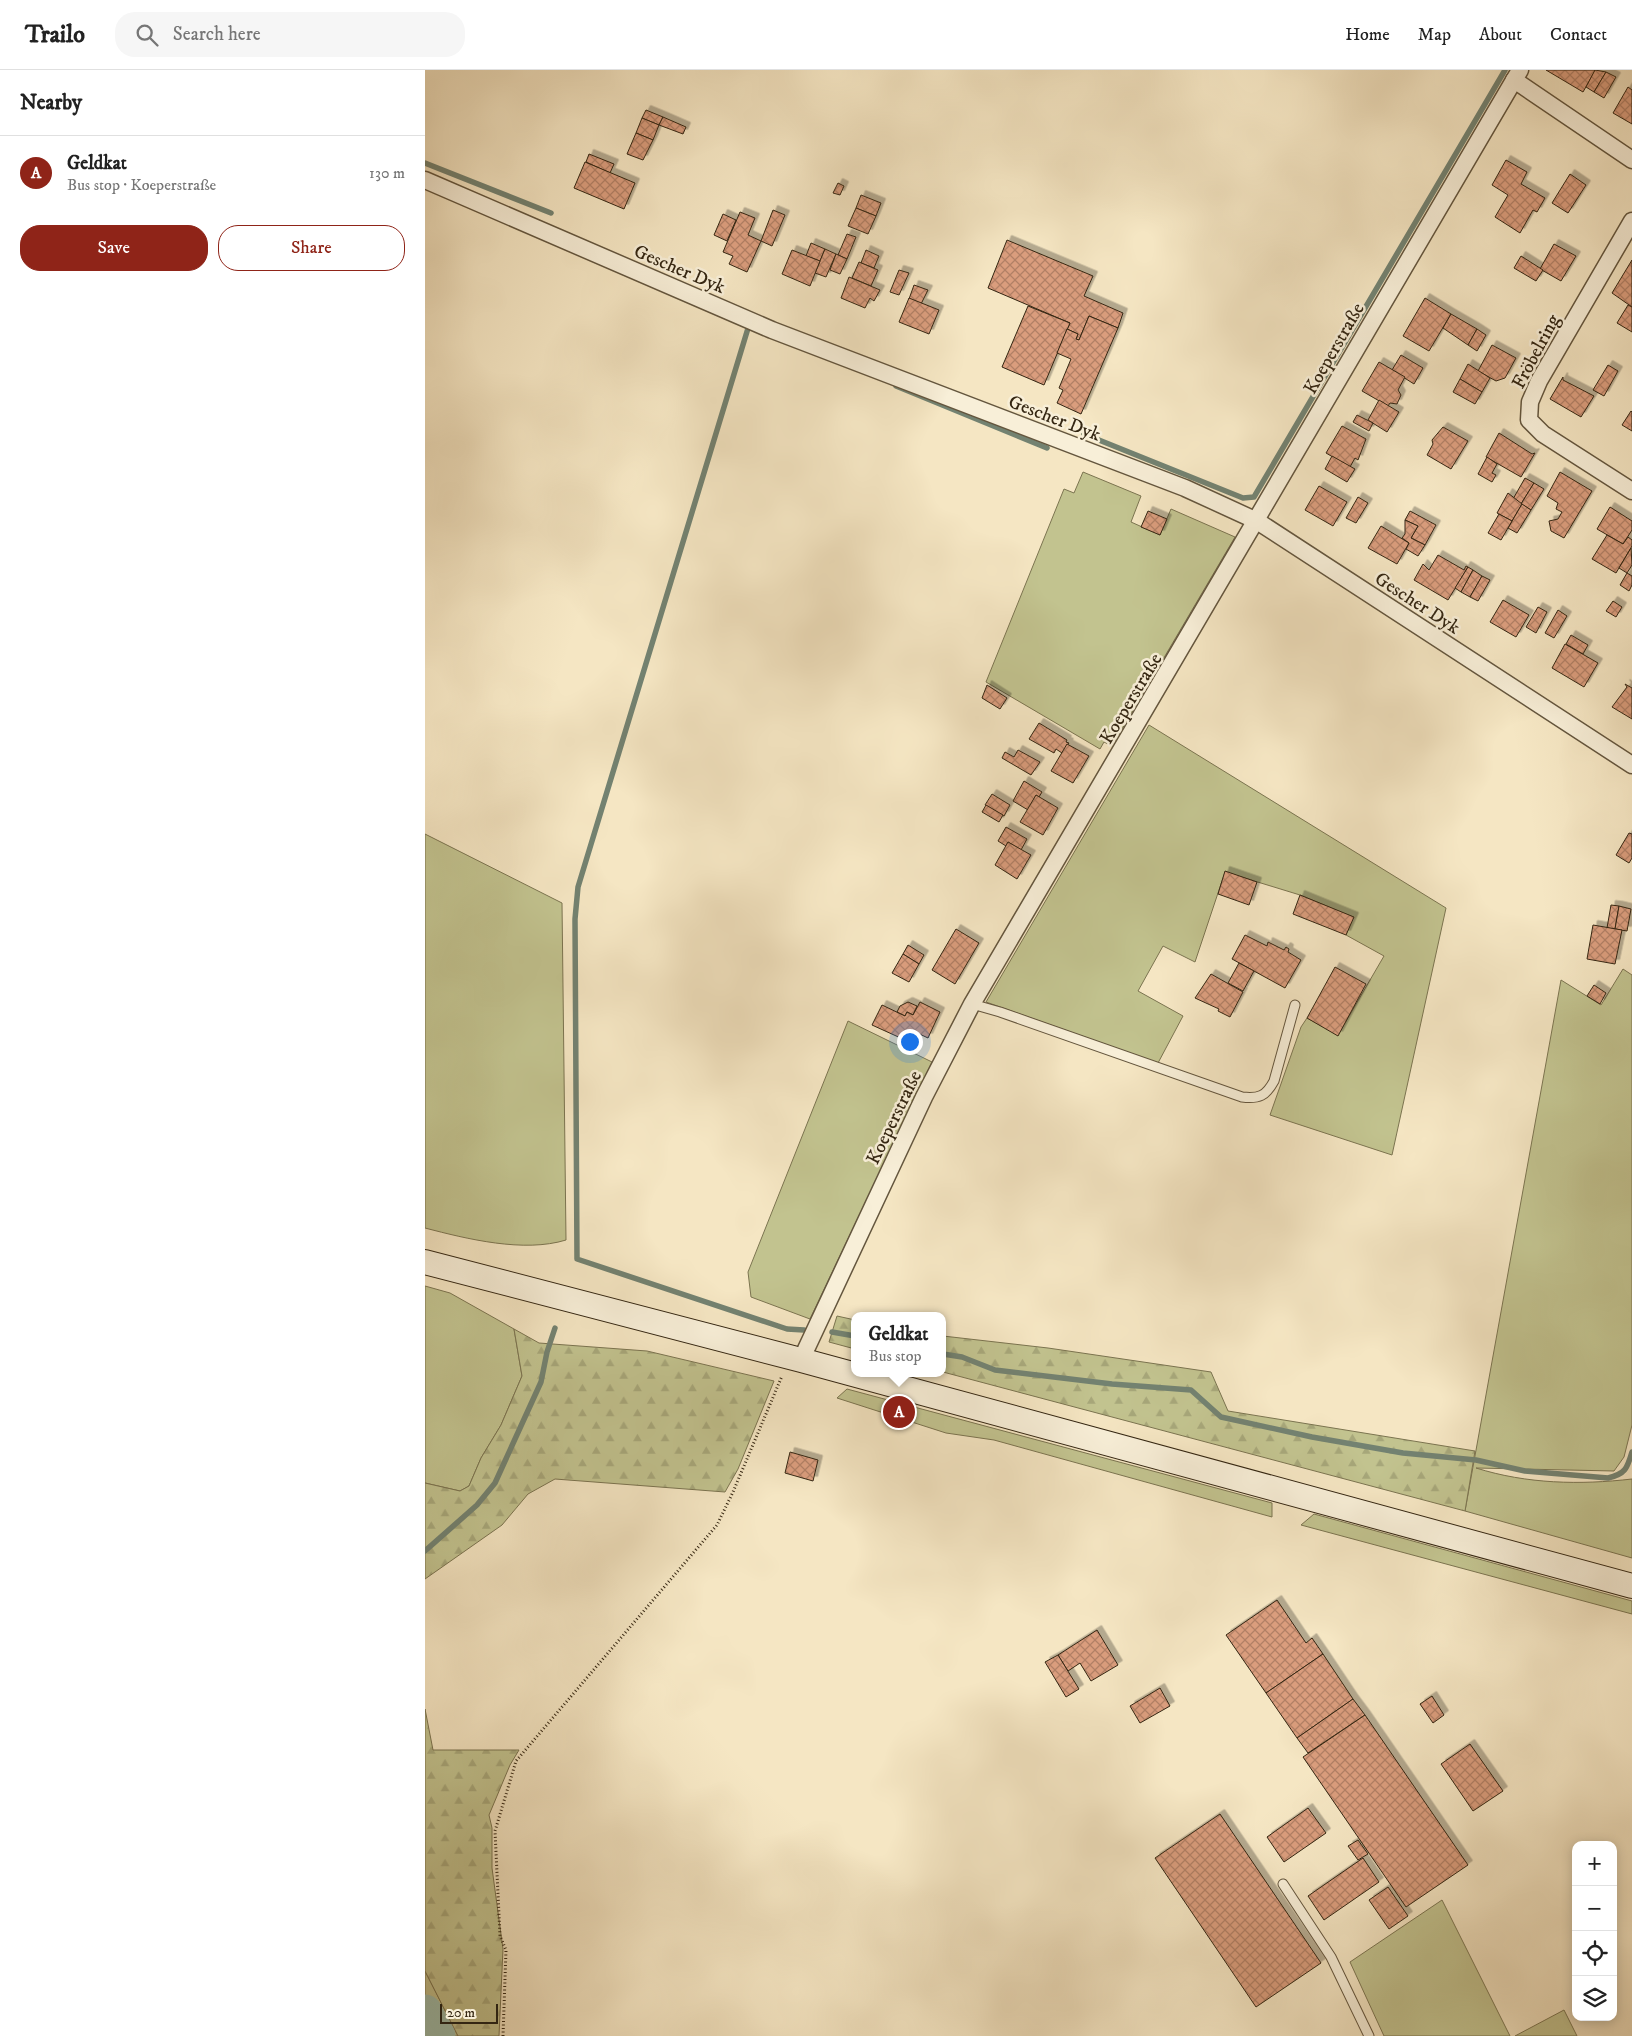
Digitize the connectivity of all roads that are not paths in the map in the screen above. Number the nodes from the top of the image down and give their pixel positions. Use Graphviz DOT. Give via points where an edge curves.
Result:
graph roads {
  1 [pos="1517,75"];
  2 [pos="1632,160"];
  3 [pos="425,180"];
  4 [pos="1632,221"];
  5 [pos="1632,491"];
  6 [pos="1257,521"];
  7 [pos="1632,765"];
  8 [pos="972,1004"];
  9 [pos="1295,1005"];
  10 [pos="425,1262"];
  11 [pos="795,1359"];
  12 [pos="851,1374"];
  13 [pos="861,1377"];
  14 [pos="1632,1586"];
  15 [pos="1283,1884"];
  16 [pos="1369,2036"];
  1 -- 2 [label="street"];
  1 -- 6 [label="street, Koeperstraße"];
  3 -- 6 [label="street, Gescher Dyk" via="772,330 1185,488"];
  4 -- 5 [label="street, Fröbelring" via="1529,402 1529,420 1543,434"];
  6 -- 7 [label="street, Gescher Dyk"];
  6 -- 8 [label="street, Koeperstraße"];
  8 -- 9 [label="lane" via="1242,1098 1262,1096 1269,1090"];
  8 -- 11 [label="street, Koeperstraße"];
  10 -- 11 [label="main road"];
  11 -- 12 [label="main road"];
  13 -- 14 [label="main road"];
  15 -- 16 [label="lane" via="1331,1957"];
}
